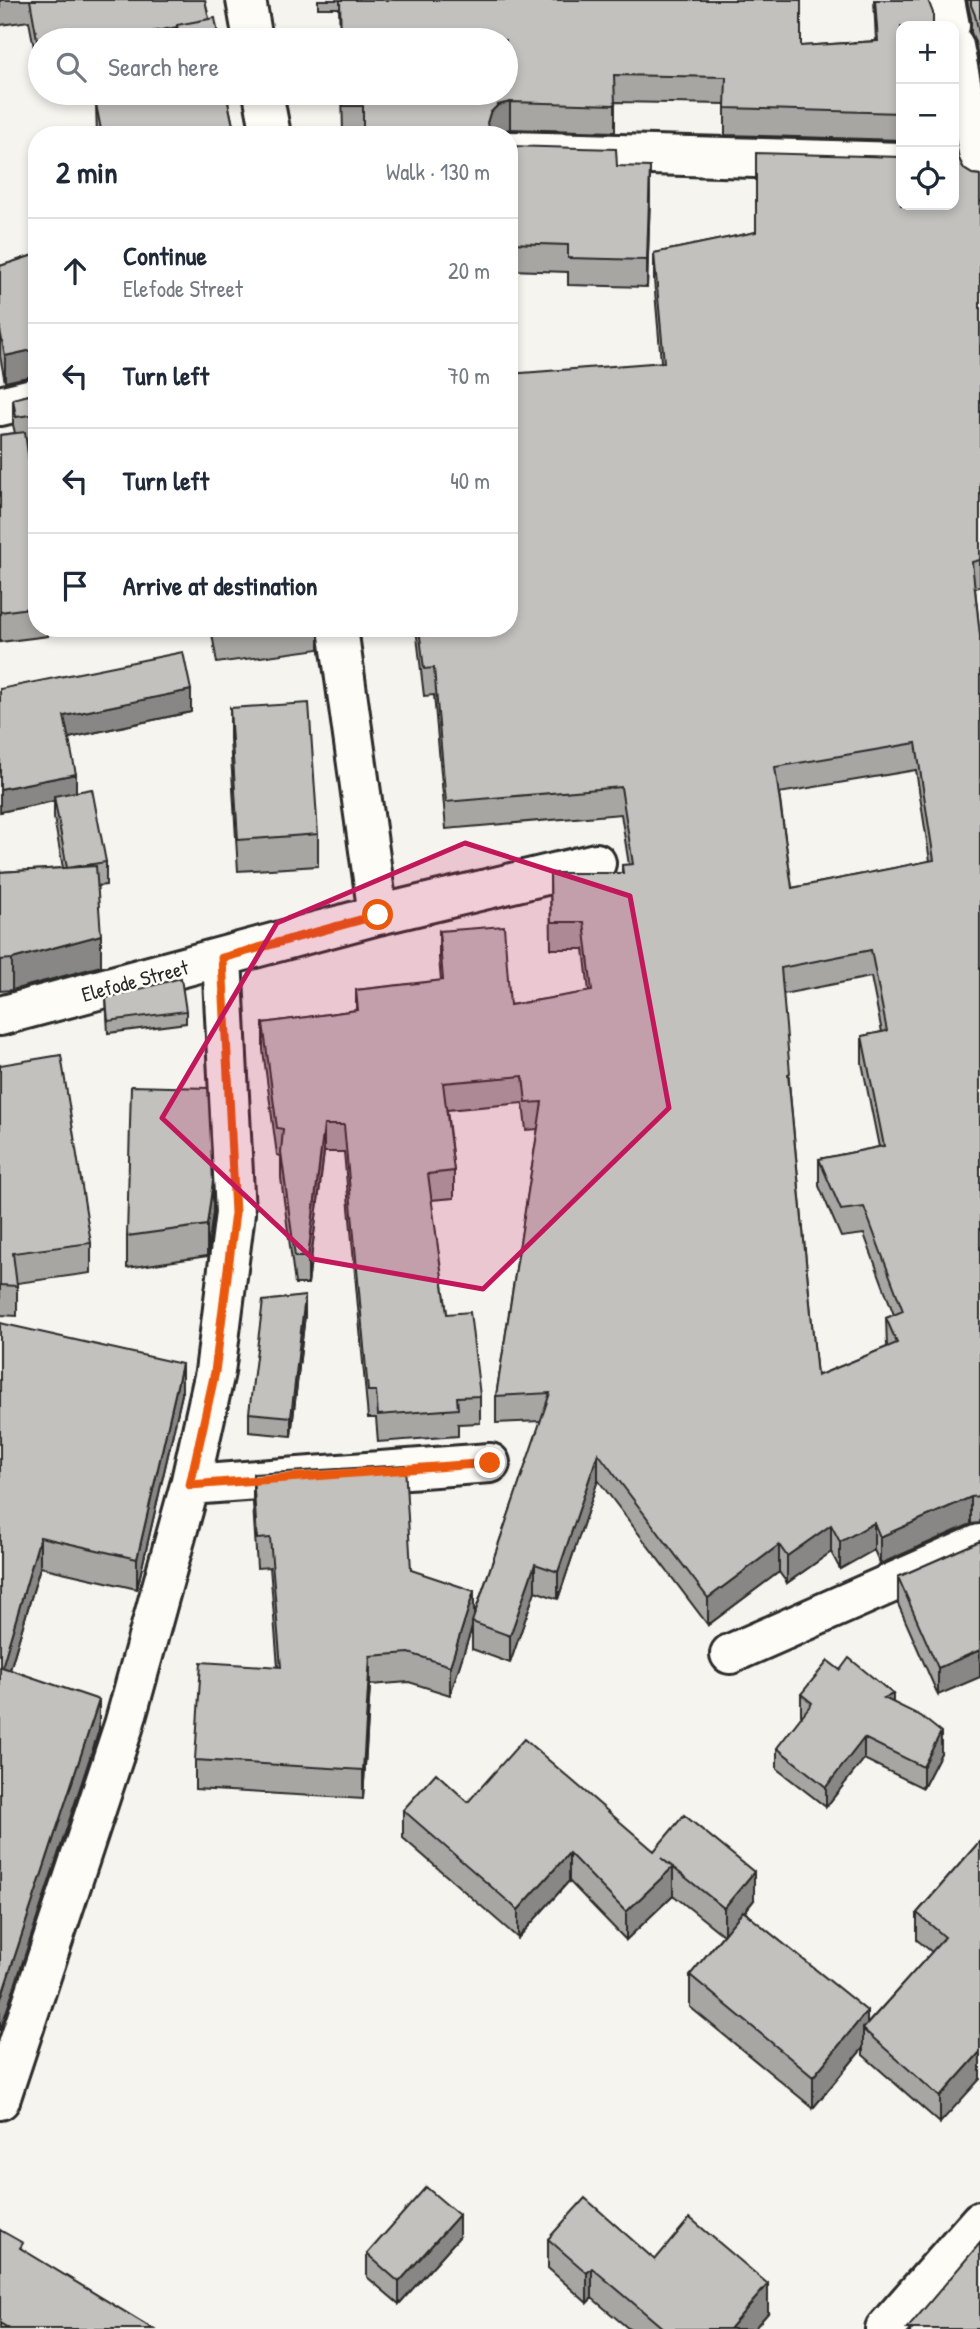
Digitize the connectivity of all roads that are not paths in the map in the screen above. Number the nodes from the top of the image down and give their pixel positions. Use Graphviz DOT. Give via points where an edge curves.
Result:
graph roads {
  1 [pos="246,0"];
  2 [pos="944,0"];
  3 [pos="949,21"];
  4 [pos="251,28"];
  5 [pos="959,84"];
  6 [pos="265,105"];
  7 [pos="269,126"];
  8 [pos="518,151"];
  9 [pos="896,162"];
  10 [pos="970,169"];
  11 [pos="28,399"];
  12 [pos="0,406"];
  13 [pos="339,637"];
  14 [pos="596,863"];
  15 [pos="378,915"];
  16 [pos="222,958"];
  17 [pos="0,1016"];
  18 [pos="490,1463"];
  19 [pos="190,1485"];
  20 [pos="980,1544"];
  21 [pos="730,1654"];
  22 [pos="0,2101"];
  23 [pos="980,2221"];
  24 [pos="885,2329"];
  1 -- 4 [label="street"];
  2 -- 3 [label="street"];
  5 -- 10 [label="street"];
  6 -- 7 [label="street"];
  8 -- 9 [label="street"];
  11 -- 12 [label="street"];
  13 -- 15 [label="street"];
  14 -- 15 [label="street, Elefode Street"];
  15 -- 16 [label="street, Elefode Street"];
  16 -- 17 [label="street, Elefode Street"];
  16 -- 19 [label="street" via="235,1213 215,1372"];
  18 -- 19 [label="street"];
  19 -- 22 [label="street" via="124,1725"];
  20 -- 21 [label="street"];
  23 -- 24 [label="street"];
}
